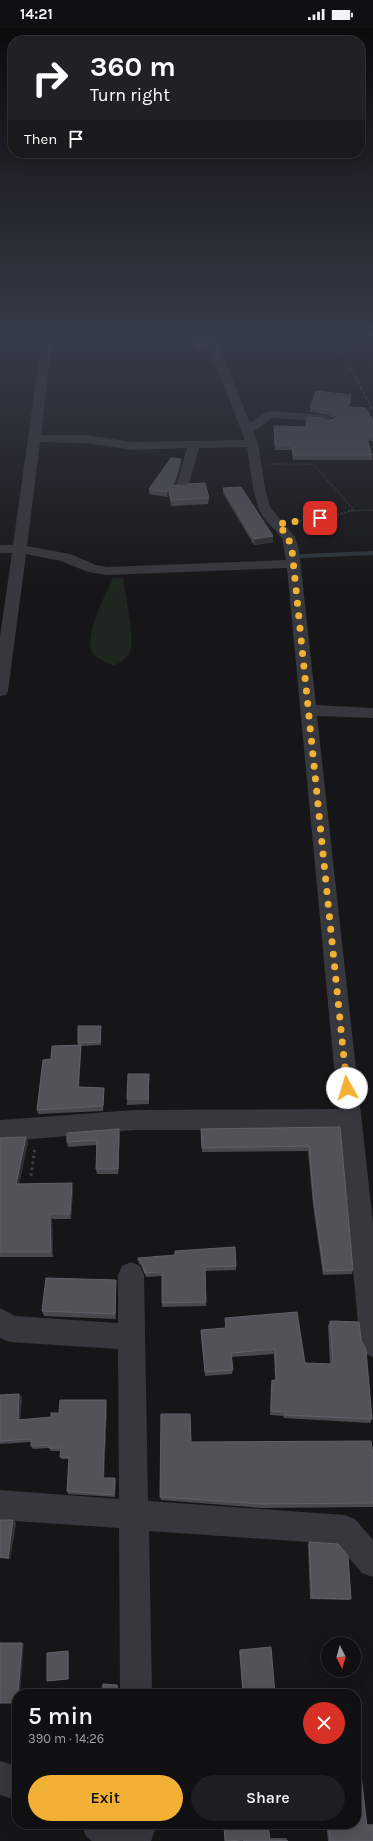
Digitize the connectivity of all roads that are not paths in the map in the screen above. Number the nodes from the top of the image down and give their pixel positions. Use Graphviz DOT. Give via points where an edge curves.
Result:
graph roads {
  1 [pos="38,423"];
  2 [pos="244,423"];
  3 [pos="258,423"];
  4 [pos="247,431"];
  5 [pos="36,438"];
  6 [pos="252,443"];
  7 [pos="194,445"];
  8 [pos="182,487"];
  9 [pos="0,549"];
  10 [pos="20,549"];
  11 [pos="294,564"];
  12 [pos="0,691"];
  13 [pos="309,710"];
  14 [pos="373,713"];
  15 [pos="350,1119"];
  16 [pos="0,1130"];
  17 [pos="131,1275"];
  18 [pos="0,1321"];
  19 [pos="132,1337"];
  20 [pos="373,1344"];
  21 [pos="0,1505"];
  22 [pos="134,1515"];
  23 [pos="373,1562"];
  24 [pos="136,1689"];
  25 [pos="0,1778"];
  26 [pos="12,1782"];
  27 [pos="105,1829"];
  28 [pos="138,1829"];
  29 [pos="118,1841"];
  30 [pos="132,1841"];
  1 -- 5 [label="street"];
  2 -- 4 [label="street"];
  3 -- 4 [label="street"];
  4 -- 6 [label="street"];
  5 -- 7 [label="street" via="85,439 132,446"];
  5 -- 10 [label="street"];
  6 -- 7 [label="street"];
  6 -- 11 [label="street" via="264,507 288,537"];
  7 -- 8 [label="street"];
  9 -- 10 [label="street"];
  10 -- 11 [label="street" via="64,557 93,569 107,571"];
  10 -- 12 [label="street"];
  11 -- 13 [label="street"];
  13 -- 14 [label="street"];
  13 -- 15 [label="street"];
  15 -- 16 [label="street" via="134,1120"];
  15 -- 20 [label="street"];
  17 -- 19 [label="street"];
  18 -- 19 [label="street" via="10,1329"];
  19 -- 22 [label="street"];
  21 -- 22 [label="street"];
  22 -- 23 [label="street" via="344,1530"];
  22 -- 24 [label="street"];
  25 -- 26 [label="street"];
  27 -- 29 [label="street"];
  28 -- 30 [label="street"];
}
